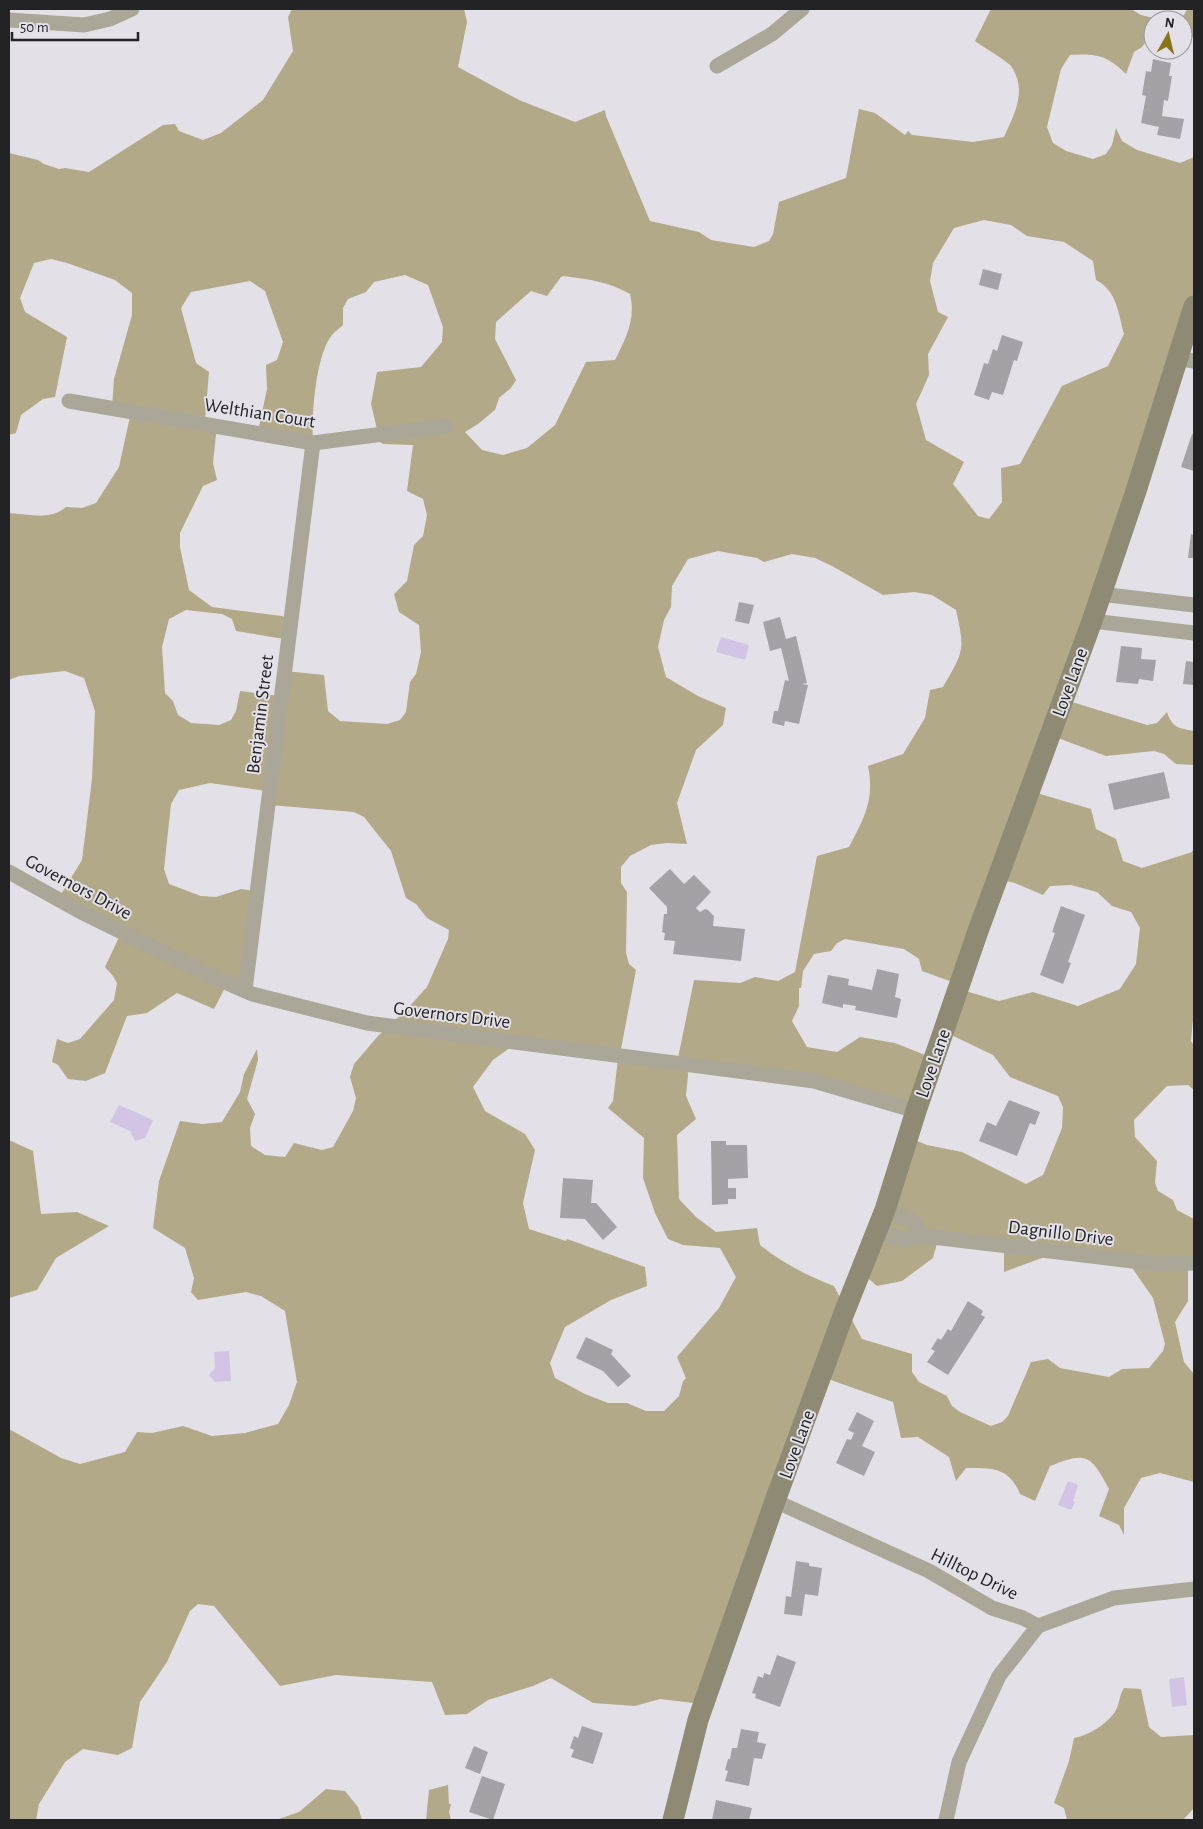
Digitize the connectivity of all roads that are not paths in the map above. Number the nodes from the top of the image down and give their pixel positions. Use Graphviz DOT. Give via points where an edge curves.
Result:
graph roads {
  1 [pos="132,9"];
  2 [pos="802,9"];
  3 [pos="9,20"];
  4 [pos="717,66"];
  5 [pos="1194,306"];
  6 [pos="1187,360"];
  7 [pos="69,400"];
  8 [pos="446,426"];
  9 [pos="313,444"];
  10 [pos="1100,594"];
  11 [pos="1194,605"];
  12 [pos="1092,621"];
  13 [pos="1194,633"];
  14 [pos="9,872"];
  15 [pos="245,990"];
  16 [pos="916,1110"];
  17 [pos="885,1210"];
  18 [pos="876,1232"];
  19 [pos="924,1236"];
  20 [pos="1194,1263"];
  21 [pos="774,1501"];
  22 [pos="1194,1589"];
  23 [pos="1038,1626"];
  24 [pos="673,1820"];
  25 [pos="946,1820"];
  1 -- 3 [label="street" via="110,19 84,25"];
  2 -- 4 [label="street" via="772,34"];
  5 -- 6 [label="street, Love Lane"];
  6 -- 10 [label="street, Love Lane"];
  7 -- 9 [label="street, Welthian Court"];
  8 -- 9 [label="street, Welthian Court"];
  9 -- 15 [label="street, Benjamin Street"];
  10 -- 11 [label="street"];
  10 -- 12 [label="street, Love Lane"];
  12 -- 13 [label="street"];
  12 -- 16 [label="street, Love Lane" via="978,930"];
  14 -- 15 [label="street, Governors Drive" via="82,912"];
  15 -- 16 [label="street, Governors Drive" via="367,1023 814,1081"];
  16 -- 17 [label="street, Love Lane"];
  17 -- 18 [label="street, Love Lane"];
  17 -- 19 [label="street" via="912,1221"];
  18 -- 19 [label="street, Dagnillo Drive" via="905,1240"];
  18 -- 21 [label="street, Love Lane"];
  19 -- 20 [label="street, Dagnillo Drive" via="1157,1264"];
  21 -- 23 [label="street, Hilltop Drive" via="929,1571 992,1608"];
  21 -- 24 [label="street, Love Lane" via="698,1720"];
  22 -- 23 [label="street" via="1114,1598"];
  23 -- 25 [label="street" via="999,1676 959,1762"];
}
